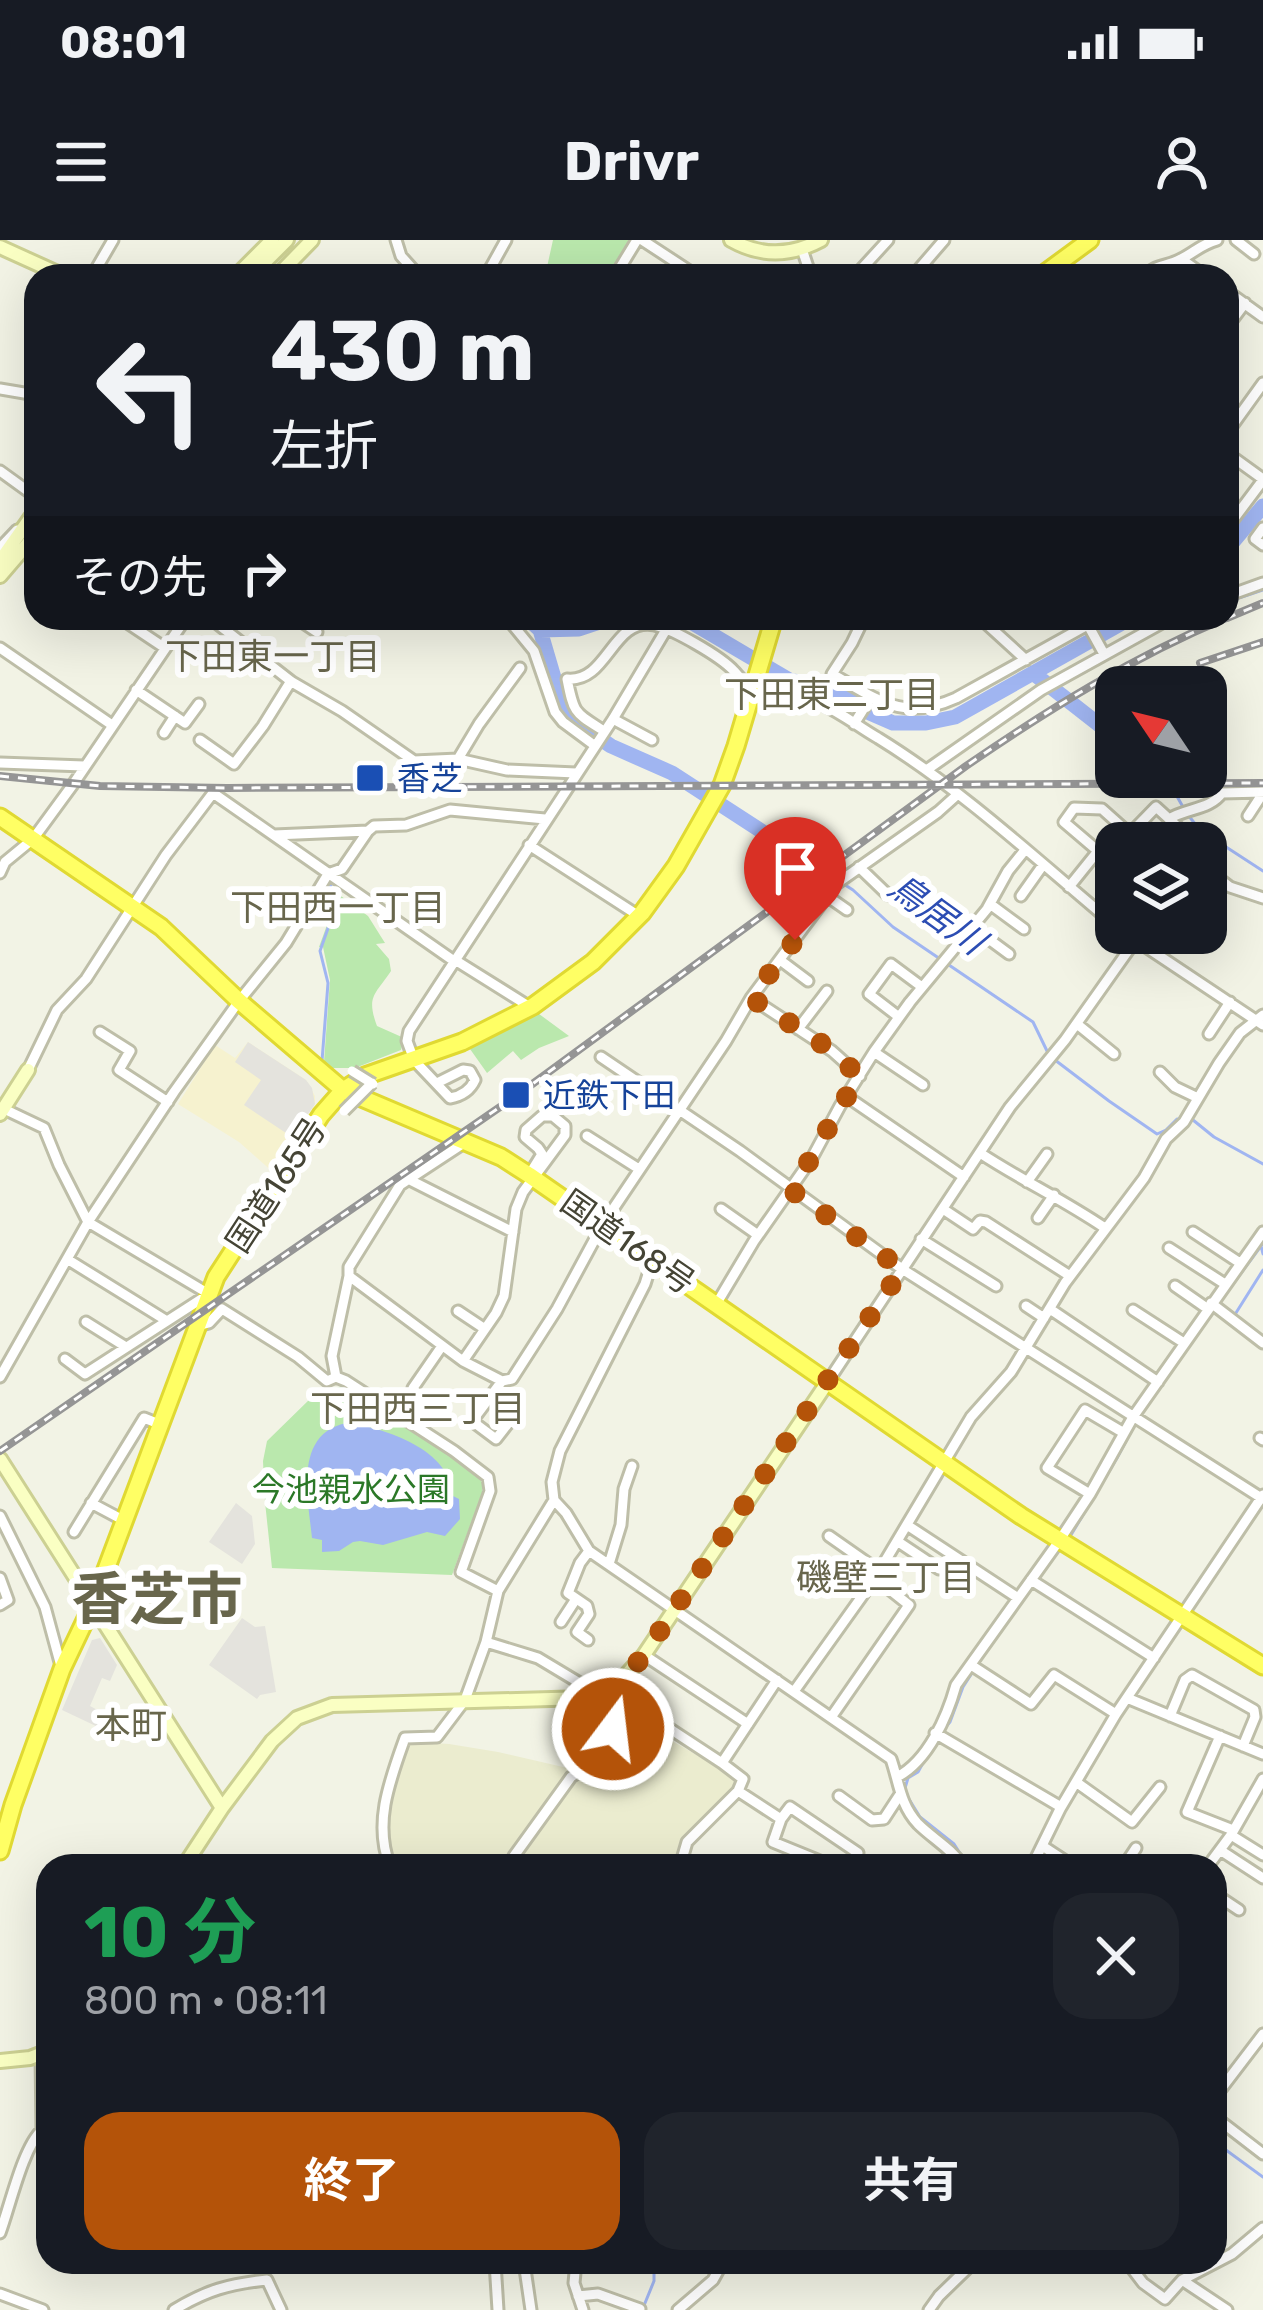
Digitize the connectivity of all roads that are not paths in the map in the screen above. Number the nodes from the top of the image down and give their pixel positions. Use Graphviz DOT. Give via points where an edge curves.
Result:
graph roads {
  1 [pos="272,240"];
  2 [pos="287,240"];
  3 [pos="302,240"];
  4 [pos="312,240"];
  5 [pos="639,240"];
  6 [pos="731,240"];
  7 [pos="821,240"];
  8 [pos="888,240"];
  9 [pos="1090,240"];
  10 [pos="1217,240"];
  11 [pos="1236,240"];
  12 [pos="4,245"];
  13 [pos="802,249"];
  14 [pos="1254,254"];
  15 [pos="1181,259"];
  16 [pos="41,264"];
  17 [pos="248,264"];
  18 [pos="263,264"];
  19 [pos="279,264"];
  20 [pos="289,264"];
  21 [pos="678,264"];
  22 [pos="808,264"];
  23 [pos="866,264"];
  24 [pos="1057,264"];
  25 [pos="1160,264"];
  26 [pos="1188,264"];
  27 [pos="1239,299"];
  28 [pos="1244,303"];
  29 [pos="1239,310"];
  30 [pos="1262,314"];
  31 [pos="1263,383"];
  32 [pos="1239,416"];
  33 [pos="1263,479"];
  34 [pos="1239,512"];
  35 [pos="24,522"];
  36 [pos="1263,528"];
  37 [pos="24,530"];
  38 [pos="24,537"];
  39 [pos="1263,545"];
  40 [pos="24,547"];
  41 [pos="0,548"];
  42 [pos="0,571"];
  43 [pos="138,630"];
  44 [pos="178,630"];
  45 [pos="226,630"];
  46 [pos="314,630"];
  47 [pos="517,630"];
  48 [pos="630,630"];
  49 [pos="665,630"];
  50 [pos="668,630"];
  51 [pos="770,630"];
  52 [pos="858,630"];
  53 [pos="993,630"];
  54 [pos="1071,630"];
  55 [pos="1088,630"];
  56 [pos="1146,630"];
  57 [pos="317,632"];
  58 [pos="0,648"];
  59 [pos="165,648"];
  60 [pos="1102,651"];
  61 [pos="1026,660"];
  62 [pos="520,668"];
  63 [pos="291,680"];
  64 [pos="753,688"];
  65 [pos="136,690"];
  66 [pos="871,697"];
  67 [pos="200,704"];
  68 [pos="176,716"];
  69 [pos="613,718"];
  70 [pos="854,724"];
  71 [pos="112,725"];
  72 [pos="604,731"];
  73 [pos="164,733"];
  74 [pos="200,740"];
  75 [pos="652,740"];
  76 [pos="595,745"];
  77 [pos="458,759"];
  78 [pos="0,763"];
  79 [pos="83,766"];
  80 [pos="928,769"];
  81 [pos="576,773"];
  82 [pos="1263,793"];
  83 [pos="958,794"];
  84 [pos="1248,816"];
  85 [pos="0,817"];
  86 [pos="545,819"];
  87 [pos="1110,822"];
  88 [pos="1141,822"];
  89 [pos="368,830"];
  90 [pos="274,835"];
  91 [pos="33,839"];
  92 [pos="529,845"];
  93 [pos="1095,848"];
  94 [pos="1025,850"];
  95 [pos="1095,855"];
  96 [pos="1043,865"];
  97 [pos="859,866"];
  98 [pos="0,873"];
  99 [pos="328,874"];
  100 [pos="1227,883"];
  101 [pos="1069,887"];
  102 [pos="889,895"];
  103 [pos="827,896"];
  104 [pos="1021,896"];
  105 [pos="1263,898"];
  106 [pos="990,904"];
  107 [pos="134,909"];
  108 [pos="1095,909"];
  109 [pos="847,910"];
  110 [pos="639,916"];
  111 [pos="971,926"];
  112 [pos="1024,929"];
  113 [pos="1009,954"];
  114 [pos="1117,954"];
  115 [pos="1157,954"];
  116 [pos="454,960"];
  117 [pos="780,960"];
  118 [pos="808,981"];
  119 [pos="922,986"];
  120 [pos="827,991"];
  121 [pos="751,998"];
  122 [pos="239,1001"];
  123 [pos="1230,1002"];
  124 [pos="530,1007"];
  125 [pos="899,1017"];
  126 [pos="1261,1020"];
  127 [pos="1077,1024"];
  128 [pos="798,1029"];
  129 [pos="100,1032"];
  130 [pos="1209,1034"];
  131 [pos="874,1052"];
  132 [pos="1114,1054"];
  133 [pos="601,1058"];
  134 [pos="414,1060"];
  135 [pos="390,1068"];
  136 [pos="28,1070"];
  137 [pos="352,1071"];
  138 [pos="1160,1072"];
  139 [pos="860,1076"];
  140 [pos="437,1082"];
  141 [pos="923,1085"];
  142 [pos="343,1090"];
  143 [pos="846,1096"];
  144 [pos="1198,1098"];
  145 [pos="168,1102"];
  146 [pos="390,1110"];
  147 [pos="679,1110"];
  148 [pos="344,1111"];
  149 [pos="2,1112"];
  150 [pos="586,1136"];
  151 [pos="464,1142"];
  152 [pos="980,1153"];
  153 [pos="1047,1154"];
  154 [pos="639,1169"];
  155 [pos="532,1176"];
  156 [pos="964,1177"];
  157 [pos="410,1180"];
  158 [pos="1028,1182"];
  159 [pos="791,1190"];
  160 [pos="1054,1195"];
  161 [pos="943,1209"];
  162 [pos="721,1210"];
  163 [pos="1038,1217"];
  164 [pos="88,1222"];
  165 [pos="603,1224"];
  166 [pos="1105,1228"];
  167 [pos="513,1232"];
  168 [pos="1193,1232"];
  169 [pos="1263,1232"];
  170 [pos="758,1235"];
  171 [pos="921,1239"];
  172 [pos="1169,1248"];
  173 [pos="67,1259"];
  174 [pos="656,1261"];
  175 [pos="1240,1263"];
  176 [pos="902,1269"];
  177 [pos="349,1276"];
  178 [pos="1070,1276"];
  179 [pos="1225,1284"];
  180 [pos="996,1286"];
  181 [pos="1175,1286"];
  182 [pos="209,1294"];
  183 [pos="716,1304"];
  184 [pos="1026,1306"];
  185 [pos="1213,1307"];
  186 [pos="1133,1310"];
  187 [pos="458,1311"];
  188 [pos="1047,1313"];
  189 [pos="166,1321"];
  190 [pos="86,1322"];
  191 [pos="197,1325"];
  192 [pos="485,1329"];
  193 [pos="1184,1343"];
  194 [pos="1263,1343"];
  195 [pos="442,1346"];
  196 [pos="126,1347"];
  197 [pos="1027,1348"];
  198 [pos="65,1359"];
  199 [pos="463,1361"];
  200 [pos="0,1377"];
  201 [pos="336,1377"];
  202 [pos="502,1381"];
  203 [pos="1158,1382"];
  204 [pos="827,1383"];
  205 [pos="412,1388"];
  206 [pos="491,1395"];
  207 [pos="1136,1419"];
  208 [pos="159,1424"];
  209 [pos="1124,1433"];
  210 [pos="0,1459"];
  211 [pos="943,1463"];
  212 [pos="632,1466"];
  213 [pos="1090,1494"];
  214 [pos="1262,1497"];
  215 [pos="554,1500"];
  216 [pos="91,1503"];
  217 [pos="0,1516"];
  218 [pos="123,1520"];
  219 [pos="907,1525"];
  220 [pos="74,1532"];
  221 [pos="829,1536"];
  222 [pos="897,1540"];
  223 [pos="1064,1544"];
  224 [pos="590,1551"];
  225 [pos="609,1564"];
  226 [pos="940,1569"];
  227 [pos="877,1575"];
  228 [pos="0,1578"];
  229 [pos="31,1579"];
  230 [pos="1031,1580"];
  231 [pos="6,1591"];
  232 [pos="498,1591"];
  233 [pos="1018,1598"];
  234 [pos="576,1599"];
  235 [pos="93,1604"];
  236 [pos="0,1605"];
  237 [pos="674,1609"];
  238 [pos="1183,1615"];
  239 [pos="561,1622"];
  240 [pos="588,1640"];
  241 [pos="486,1642"];
  242 [pos="644,1655"];
  243 [pos="1154,1658"];
  244 [pos="971,1664"];
  245 [pos="1263,1666"];
  246 [pos="62,1669"];
  247 [pos="777,1680"];
  248 [pos="620,1683"];
  249 [pos="795,1690"];
  250 [pos="598,1694"];
  251 [pos="623,1698"];
  252 [pos="1127,1698"];
  253 [pos="465,1700"];
  254 [pos="1258,1710"];
  255 [pos="1116,1714"];
  256 [pos="832,1716"];
  257 [pos="1169,1716"];
  258 [pos="748,1724"];
  259 [pos="935,1733"];
  260 [pos="1220,1736"];
  261 [pos="1243,1746"];
  262 [pos="1263,1754"];
  263 [pos="722,1763"];
  264 [pos="897,1777"];
  265 [pos="1263,1779"];
  266 [pos="1076,1783"];
  267 [pos="1160,1787"];
  268 [pos="738,1791"];
  269 [pos="839,1796"];
  270 [pos="899,1796"];
  271 [pos="6,1803"];
  272 [pos="222,1808"];
  273 [pos="1061,1808"];
  274 [pos="781,1819"];
  275 [pos="1232,1832"];
  276 [pos="845,1845"];
  277 [pos="1044,1847"];
  278 [pos="1136,1848"];
  279 [pos="1220,1850"];
  280 [pos="0,1851"];
  281 [pos="857,1853"];
  282 [pos="192,1854"];
  283 [pos="386,1854"];
  284 [pos="515,1854"];
  285 [pos="684,1854"];
  286 [pos="793,1854"];
  287 [pos="841,1854"];
  288 [pos="954,1854"];
  289 [pos="1040,1854"];
  290 [pos="1055,1854"];
  291 [pos="1132,1854"];
  292 [pos="1217,1854"];
  293 [pos="1226,1854"];
  294 [pos="1227,1855"];
  295 [pos="1263,1855"];
  296 [pos="1263,1878"];
  297 [pos="1227,1902"];
  298 [pos="1239,1910"];
  299 [pos="1263,2034"];
  300 [pos="36,2054"];
  301 [pos="0,2061"];
  302 [pos="1227,2081"];
  303 [pos="1227,2126"];
  304 [pos="36,2133"];
  305 [pos="1263,2154"];
  306 [pos="1263,2228"];
  307 [pos="0,2233"];
  308 [pos="1227,2257"];
  309 [pos="496,2274"];
  310 [pos="526,2274"];
  311 [pos="575,2274"];
  312 [pos="716,2274"];
  313 [pos="962,2274"];
  314 [pos="1136,2274"];
  315 [pos="1194,2274"];
  316 [pos="1182,2280"];
  317 [pos="0,2294"];
  318 [pos="578,2296"];
  319 [pos="1167,2304"];
  320 [pos="640,2309"];
  321 [pos="43,2310"];
  322 [pos="174,2310"];
  323 [pos="281,2310"];
  324 [pos="498,2310"];
  325 [pos="531,2310"];
  326 [pos="583,2310"];
  327 [pos="678,2310"];
  328 [pos="929,2310"];
  329 [pos="1227,2310"];
  1 -- 17 [label="street"];
  2 -- 18 [label="street"];
  3 -- 19 [label="street"];
  4 -- 20 [label="street"];
  5 -- 21 [label="street"];
  6 -- 13 [label="street" via="763,252"];
  7 -- 13 [label="street"];
  8 -- 23 [label="street"];
  9 -- 24 [label="highway"];
  10 -- 15 [label="street"];
  11 -- 14 [label="street"];
  12 -- 16 [label="street"];
  13 -- 22 [label="street"];
  15 -- 25 [label="street"];
  15 -- 26 [label="street"];
  27 -- 28 [label="street"];
  28 -- 29 [label="street"];
  28 -- 30 [label="street"];
  31 -- 32 [label="street"];
  33 -- 34 [label="street"];
  35 -- 41 [label="street"];
  36 -- 39 [label="street" via="1255,539"];
  37 -- 42 [label="street"];
  38 -- 42 [label="street"];
  40 -- 42 [label="street"];
  43 -- 59 [label="street"];
  44 -- 59 [label="street"];
  45 -- 63 [label="street"];
  46 -- 57 [label="street"];
  47 -- 76 [label="street" via="534,651 555,712"];
  48 -- 72 [label="street" via="588,676 567,679 573,708"];
  49 -- 69 [label="street"];
  50 -- 64 [label="street"];
  51 -- 64 [label="highway, 国道165号"];
  52 -- 66 [label="street" via="832,674"];
  53 -- 61 [label="street"];
  54 -- 61 [label="street"];
  55 -- 60 [label="street"];
  56 -- 60 [label="street"];
  58 -- 71 [label="street"];
  59 -- 65 [label="street"];
  60 -- 80 [label="street"];
  61 -- 66 [label="street" via="940,705 905,710"];
  62 -- 77 [label="street"];
  63 -- 74 [label="street" via="234,764"];
  63 -- 77 [label="street" via="414,760"];
  64 -- 70 [label="street" via="779,703 822,705"];
  64 -- 110 [label="highway, 国道165号" via="716,797"];
  65 -- 68 [label="street"];
  65 -- 71 [label="street"];
  66 -- 70 [label="street"];
  67 -- 68 [label="street" via="185,723"];
  68 -- 73 [label="street"];
  69 -- 72 [label="street"];
  69 -- 75 [label="street"];
  70 -- 80 [label="street"];
  71 -- 79 [label="street"];
  72 -- 76 [label="street"];
  76 -- 81 [label="street"];
  77 -- 81 [label="street"];
  78 -- 79 [label="street"];
  79 -- 91 [label="street"];
  80 -- 83 [label="street"];
  81 -- 86 [label="street"];
  82 -- 84 [label="street"];
  82 -- 88 [label="street" via="1222,793 1175,820 1156,807"];
  83 -- 94 [label="street"];
  83 -- 97 [label="street"];
  85 -- 91 [label="highway, 国道168号"];
  86 -- 89 [label="street" via="450,810"];
  86 -- 92 [label="street"];
  87 -- 93 [label="street" via="1102,808 1074,808 1064,822"];
  89 -- 90 [label="street"];
  89 -- 99 [label="street" via="342,868"];
  90 -- 99 [label="street"];
  90 -- 107 [label="street" via="213,793"];
  91 -- 98 [label="street"];
  91 -- 107 [label="highway, 国道168号"];
  92 -- 110 [label="street"];
  92 -- 116 [label="street"];
  94 -- 96 [label="street"];
  94 -- 106 [label="street"];
  95 -- 101 [label="street"];
  96 -- 101 [label="street"];
  96 -- 104 [label="street"];
  97 -- 102 [label="street"];
  97 -- 103 [label="street"];
  99 -- 116 [label="street"];
  99 -- 122 [label="street"];
  100 -- 105 [label="street"];
  101 -- 108 [label="street"];
  103 -- 109 [label="street"];
  103 -- 117 [label="street"];
  106 -- 111 [label="street"];
  106 -- 112 [label="street"];
  107 -- 122 [label="highway, 国道168号"];
  107 -- 136 [label="street" via="57,1010"];
  110 -- 124 [label="highway, 国道165号"];
  111 -- 113 [label="street"];
  111 -- 119 [label="street"];
  114 -- 127 [label="street"];
  115 -- 123 [label="street"];
  116 -- 124 [label="street"];
  116 -- 134 [label="street" via="409,1031"];
  117 -- 118 [label="street"];
  117 -- 121 [label="street"];
  119 -- 125 [label="street"];
  119 -- 125 [label="street" via="891,964 868,994"];
  120 -- 128 [label="street"];
  121 -- 128 [label="street"];
  121 -- 147 [label="street"];
  122 -- 142 [label="highway, 国道168号"];
  122 -- 145 [label="street"];
  123 -- 126 [label="street"];
  123 -- 130 [label="street"];
  124 -- 134 [label="highway, 国道165号"];
  125 -- 131 [label="street"];
  126 -- 144 [label="street" via="1240,1034"];
  127 -- 132 [label="street"];
  127 -- 152 [label="street"];
  128 -- 139 [label="street"];
  129 -- 145 [label="street" via="130,1052 119,1070"];
  131 -- 139 [label="street"];
  131 -- 141 [label="street"];
  133 -- 147 [label="street"];
  134 -- 135 [label="highway, 国道165号"];
  134 -- 140 [label="street"];
  135 -- 142 [label="highway, 国道165号"];
  135 -- 146 [label="highway" via="377,1087"];
  136 -- 149 [label="street"];
  137 -- 148 [label="street, bridge" via="374,1083"];
  138 -- 144 [label="street"];
  139 -- 143 [label="street"];
  142 -- 146 [label="highway, 国道168号"];
  142 -- 182 [label="highway, 国道165号"];
  143 -- 156 [label="street"];
  143 -- 159 [label="street"];
  144 -- 166 [label="street"];
  145 -- 164 [label="street"];
  146 -- 151 [label="highway, 国道168号"];
  147 -- 154 [label="street"];
  147 -- 159 [label="street"];
  149 -- 164 [label="street" via="44,1128"];
  150 -- 154 [label="street"];
  151 -- 155 [label="highway, 国道168号"];
  151 -- 157 [label="street"];
  152 -- 156 [label="street"];
  152 -- 158 [label="street"];
  153 -- 158 [label="street"];
  154 -- 165 [label="street"];
  155 -- 155 [label="street" via="542,1154 526,1130 553,1116 566,1130"];
  155 -- 165 [label="highway, 国道168号"];
  155 -- 167 [label="street"];
  156 -- 161 [label="street"];
  157 -- 167 [label="street"];
  157 -- 177 [label="street"];
  158 -- 160 [label="street"];
  159 -- 170 [label="street"];
  159 -- 176 [label="street"];
  160 -- 163 [label="street"];
  160 -- 166 [label="street"];
  161 -- 171 [label="street"];
  161 -- 178 [label="street" via="973,1229 986,1222"];
  162 -- 170 [label="street"];
  164 -- 173 [label="street"];
  164 -- 182 [label="street"];
  165 -- 174 [label="highway, 国道168号"];
  165 -- 202 [label="street" via="512,1379"];
  166 -- 178 [label="street"];
  167 -- 192 [label="street" via="504,1296"];
  168 -- 175 [label="street"];
  169 -- 175 [label="street"];
  170 -- 183 [label="street"];
  171 -- 176 [label="street"];
  171 -- 180 [label="street"];
  172 -- 179 [label="street"];
  173 -- 189 [label="street"];
  173 -- 200 [label="street"];
  174 -- 183 [label="highway, 国道168号"];
  174 -- 215 [label="street" via="560,1450"];
  175 -- 179 [label="street"];
  176 -- 197 [label="street"];
  176 -- 204 [label="street"];
  177 -- 195 [label="street"];
  177 -- 201 [label="street" via="332,1356"];
  178 -- 188 [label="street"];
  179 -- 185 [label="street"];
  181 -- 185 [label="street"];
  182 -- 189 [label="street"];
  182 -- 191 [label="highway, 国道165号"];
  183 -- 204 [label="highway, 国道168号"];
  184 -- 188 [label="street"];
  185 -- 193 [label="street"];
  185 -- 194 [label="street"];
  186 -- 193 [label="street"];
  187 -- 192 [label="street"];
  188 -- 197 [label="street"];
  188 -- 203 [label="street"];
  189 -- 196 [label="street"];
  190 -- 196 [label="street"];
  191 -- 201 [label="street" via="222,1309 327,1381"];
  191 -- 208 [label="highway, 国道165号"];
  192 -- 199 [label="street"];
  193 -- 203 [label="street"];
  195 -- 199 [label="street"];
  195 -- 205 [label="street"];
  196 -- 198 [label="street" via="85,1374"];
  197 -- 207 [label="street"];
  197 -- 211 [label="street"];
  199 -- 202 [label="street"];
  201 -- 232 [label="street" via="488,1477 490,1492 461,1571"];
  202 -- 206 [label="street"];
  203 -- 207 [label="street"];
  204 -- 211 [label="highway, 国道168号"];
  204 -- 237 [label="street"];
  206 -- 206 [label="street" via="517,1412 496,1439 472,1421"];
  207 -- 209 [label="street"];
  207 -- 214 [label="street"];
  208 -- 216 [label="street" via="144,1418"];
  208 -- 218 [label="highway, 国道165号"];
  209 -- 213 [label="street"];
  209 -- 213 [label="street" via="1085,1410 1048,1468"];
  210 -- 235 [label="street"];
  211 -- 219 [label="street"];
  211 -- 223 [label="highway, 国道168号"];
  212 -- 225 [label="street"];
  213 -- 223 [label="street"];
  214 -- 238 [label="street"];
  215 -- 224 [label="street"];
  215 -- 232 [label="street"];
  216 -- 218 [label="street"];
  216 -- 220 [label="street"];
  217 -- 229 [label="street"];
  218 -- 235 [label="highway, 国道165号"];
  219 -- 222 [label="street"];
  219 -- 233 [label="street"];
  221 -- 227 [label="street"];
  222 -- 226 [label="street"];
  222 -- 227 [label="street"];
  223 -- 230 [label="street"];
  223 -- 238 [label="highway, 国道168号"];
  224 -- 225 [label="street"];
  224 -- 234 [label="street" via="568,1593"];
  225 -- 237 [label="street"];
  227 -- 249 [label="street"];
  227 -- 256 [label="street" via="909,1605"];
  228 -- 231 [label="street"];
  229 -- 231 [label="street"];
  229 -- 246 [label="street"];
  230 -- 233 [label="street"];
  230 -- 243 [label="street"];
  231 -- 236 [label="street"];
  232 -- 241 [label="street"];
  233 -- 244 [label="street"];
  234 -- 239 [label="street"];
  234 -- 240 [label="street" via="587,1606 577,1632"];
  235 -- 246 [label="highway, 国道165号"];
  235 -- 272 [label="street"];
  237 -- 242 [label="street"];
  237 -- 247 [label="street"];
  238 -- 243 [label="street"];
  238 -- 245 [label="highway, 国道168号"];
  241 -- 250 [label="street" via="538,1658"];
  241 -- 253 [label="street"];
  242 -- 248 [label="street"];
  242 -- 258 [label="street"];
  243 -- 252 [label="street"];
  244 -- 255 [label="street" via="1031,1704 1054,1675"];
  244 -- 259 [label="street"];
  246 -- 271 [label="highway, 国道165号"];
  247 -- 249 [label="street"];
  247 -- 258 [label="street"];
  248 -- 250 [label="street"];
  248 -- 251 [label="street"];
  249 -- 256 [label="street"];
  250 -- 253 [label="street"];
  251 -- 263 [label="street"];
  251 -- 284 [label="street" via="613,1729"];
  252 -- 255 [label="street"];
  252 -- 257 [label="street"];
  253 -- 272 [label="street" via="332,1705 297,1718"];
  253 -- 283 [label="street" via="437,1737 405,1738 385,1796"];
  254 -- 257 [label="street" via="1192,1675"];
  254 -- 261 [label="street"];
  255 -- 266 [label="street"];
  256 -- 264 [label="street" via="891,1759"];
  257 -- 260 [label="street"];
  258 -- 263 [label="street"];
  259 -- 264 [label="street" via="913,1769"];
  259 -- 273 [label="street"];
  260 -- 261 [label="street"];
  260 -- 275 [label="street" via="1187,1812"];
  261 -- 262 [label="street"];
  263 -- 268 [label="street" via="743,1778"];
  264 -- 270 [label="street"];
  265 -- 275 [label="street"];
  266 -- 267 [label="street" via="1132,1822"];
  266 -- 273 [label="street"];
  268 -- 274 [label="street"];
  268 -- 285 [label="street"];
  269 -- 270 [label="street" via="872,1820 884,1819"];
  270 -- 288 [label="street"];
  271 -- 280 [label="highway, 国道165号"];
  272 -- 282 [label="street"];
  273 -- 277 [label="street"];
  274 -- 276 [label="street" via="790,1807"];
  274 -- 286 [label="street" via="773,1842"];
  275 -- 279 [label="street"];
  275 -- 295 [label="street"];
  276 -- 281 [label="street"];
  276 -- 287 [label="street"];
  277 -- 289 [label="street"];
  277 -- 290 [label="street"];
  278 -- 291 [label="street"];
  279 -- 292 [label="street"];
  279 -- 293 [label="street"];
  294 -- 296 [label="street"];
  297 -- 298 [label="street"];
  299 -- 302 [label="street"];
  300 -- 301 [label="street"];
  303 -- 305 [label="street"];
  304 -- 307 [label="street"];
  306 -- 308 [label="street"];
  309 -- 324 [label="street"];
  310 -- 325 [label="street"];
  311 -- 318 [label="street"];
  312 -- 327 [label="street"];
  313 -- 328 [label="street"];
  314 -- 319 [label="street"];
  315 -- 316 [label="street"];
  316 -- 319 [label="street"];
  316 -- 329 [label="street"];
  317 -- 321 [label="street"];
  318 -- 320 [label="street" via="598,2294"];
  318 -- 326 [label="street"];
  322 -- 323 [label="street" via="205,2292 267,2280"];
}
